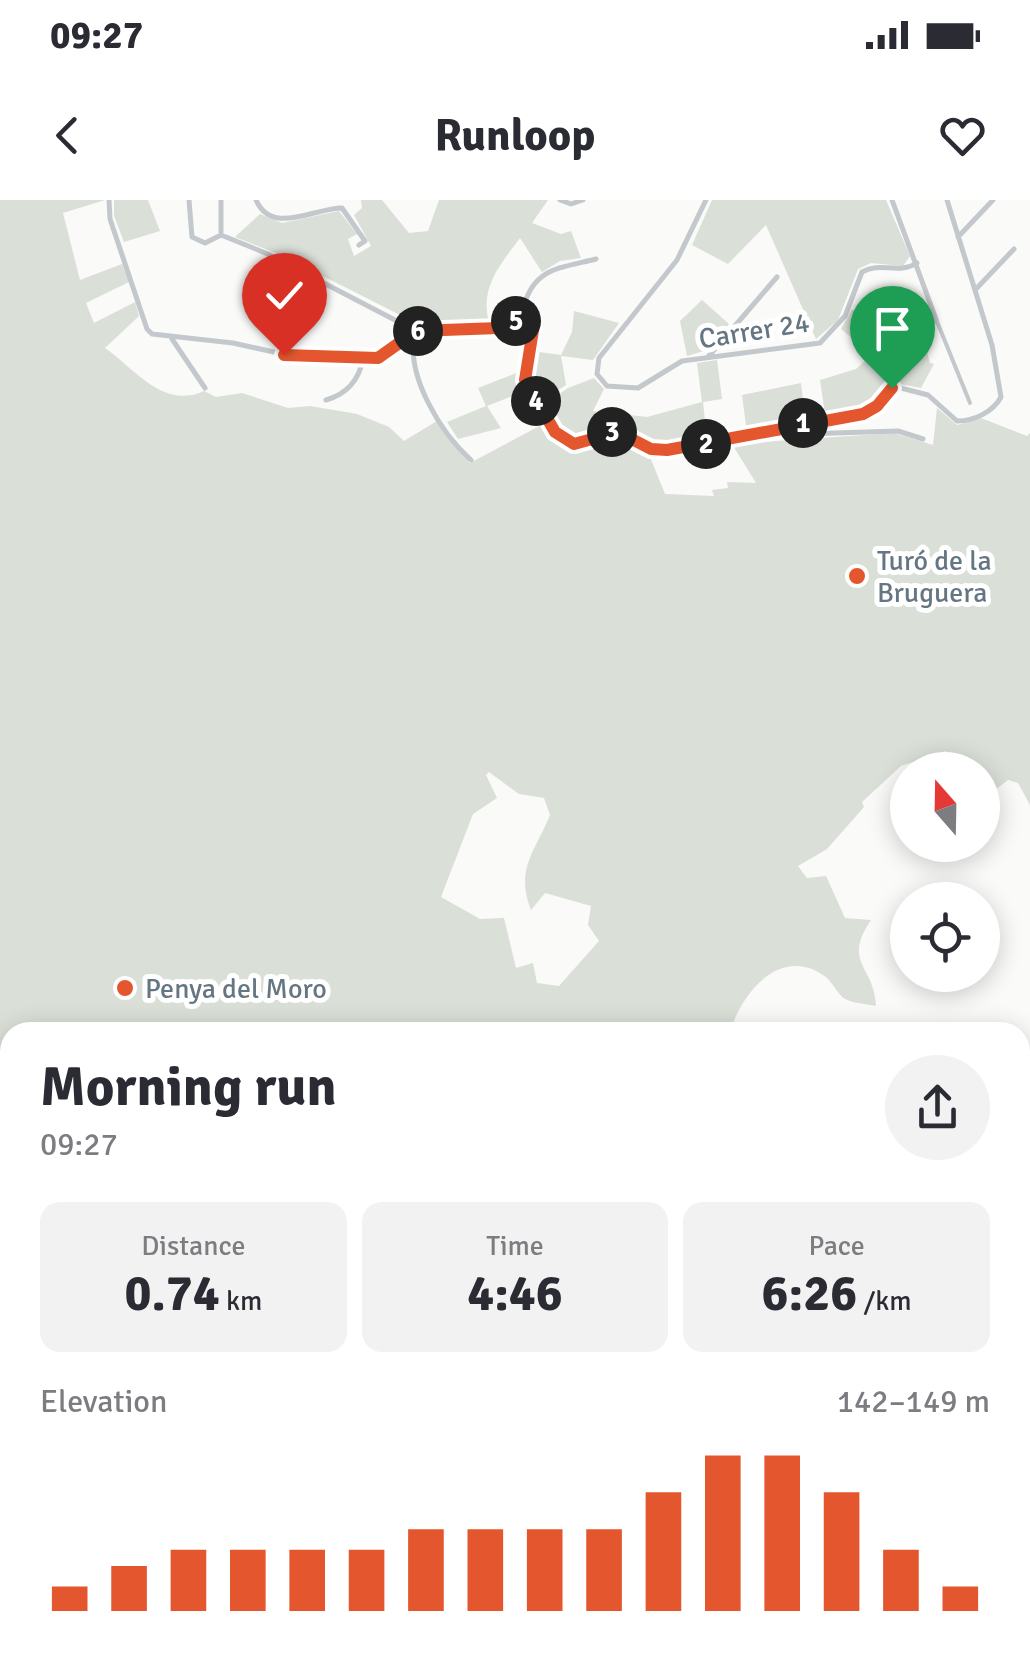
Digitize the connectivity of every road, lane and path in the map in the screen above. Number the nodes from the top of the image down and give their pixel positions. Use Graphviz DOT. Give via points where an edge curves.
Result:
graph roads {
  1 [pos="109,200"];
  2 [pos="189,200"];
  3 [pos="221,200"];
  4 [pos="256,200"];
  5 [pos="560,200"];
  6 [pos="583,200"];
  7 [pos="706,200"];
  8 [pos="892,200"];
  9 [pos="948,200"];
  10 [pos="993,200"];
  11 [pos="221,235"];
  12 [pos="958,237"];
  13 [pos="359,245"];
  14 [pos="1014,250"];
  15 [pos="596,259"];
  16 [pos="917,264"];
  17 [pos="777,276"];
  18 [pos="974,293"];
  19 [pos="521,319"];
  20 [pos="936,319"];
  21 [pos="906,330"];
  22 [pos="416,331"];
  23 [pos="172,339"];
  24 [pos="708,358"];
  25 [pos="363,359"];
  26 [pos="205,388"];
  27 [pos="326,400"];
  28 [pos="970,403"];
  29 [pos="765,435"];
  30 [pos="922,439"];
  31 [pos="471,460"];
  1 -- 23 [label="street" via="146,329"];
  2 -- 11 [label="street" via="192,237 205,243"];
  3 -- 11 [label="street"];
  4 -- 13 [label="street" via="278,218 342,208 365,241"];
  5 -- 6 [label="street"];
  7 -- 24 [label="street, Carrer 24" via="682,254 622,325 596,368 603,384 625,391 675,363"];
  8 -- 16 [label="street"];
  9 -- 12 [label="street"];
  10 -- 12 [label="street"];
  11 -- 22 [label="street"];
  12 -- 18 [label="street"];
  14 -- 18 [label="street"];
  15 -- 19 [label="street" via="549,270 527,297"];
  16 -- 20 [label="street"];
  16 -- 24 [label="street, Carrer 24" via="901,271 865,270 845,316 820,342"];
  17 -- 24 [label="street"];
  18 -- 29 [label="street" via="1000,388 990,410 956,421 928,395 901,386 869,412"];
  19 -- 22 [label="street" via="499,328"];
  19 -- 29 [label="street" via="533,330 526,384 567,442 618,432 662,450"];
  20 -- 21 [label="street" via="928,329"];
  20 -- 28 [label="street"];
  22 -- 25 [label="street" via="384,356"];
  22 -- 31 [label="street" via="414,370"];
  23 -- 25 [label="street"];
  23 -- 26 [label="street"];
  25 -- 27 [label="street" via="347,390"];
  29 -- 30 [label="street" via="892,430"];
}
